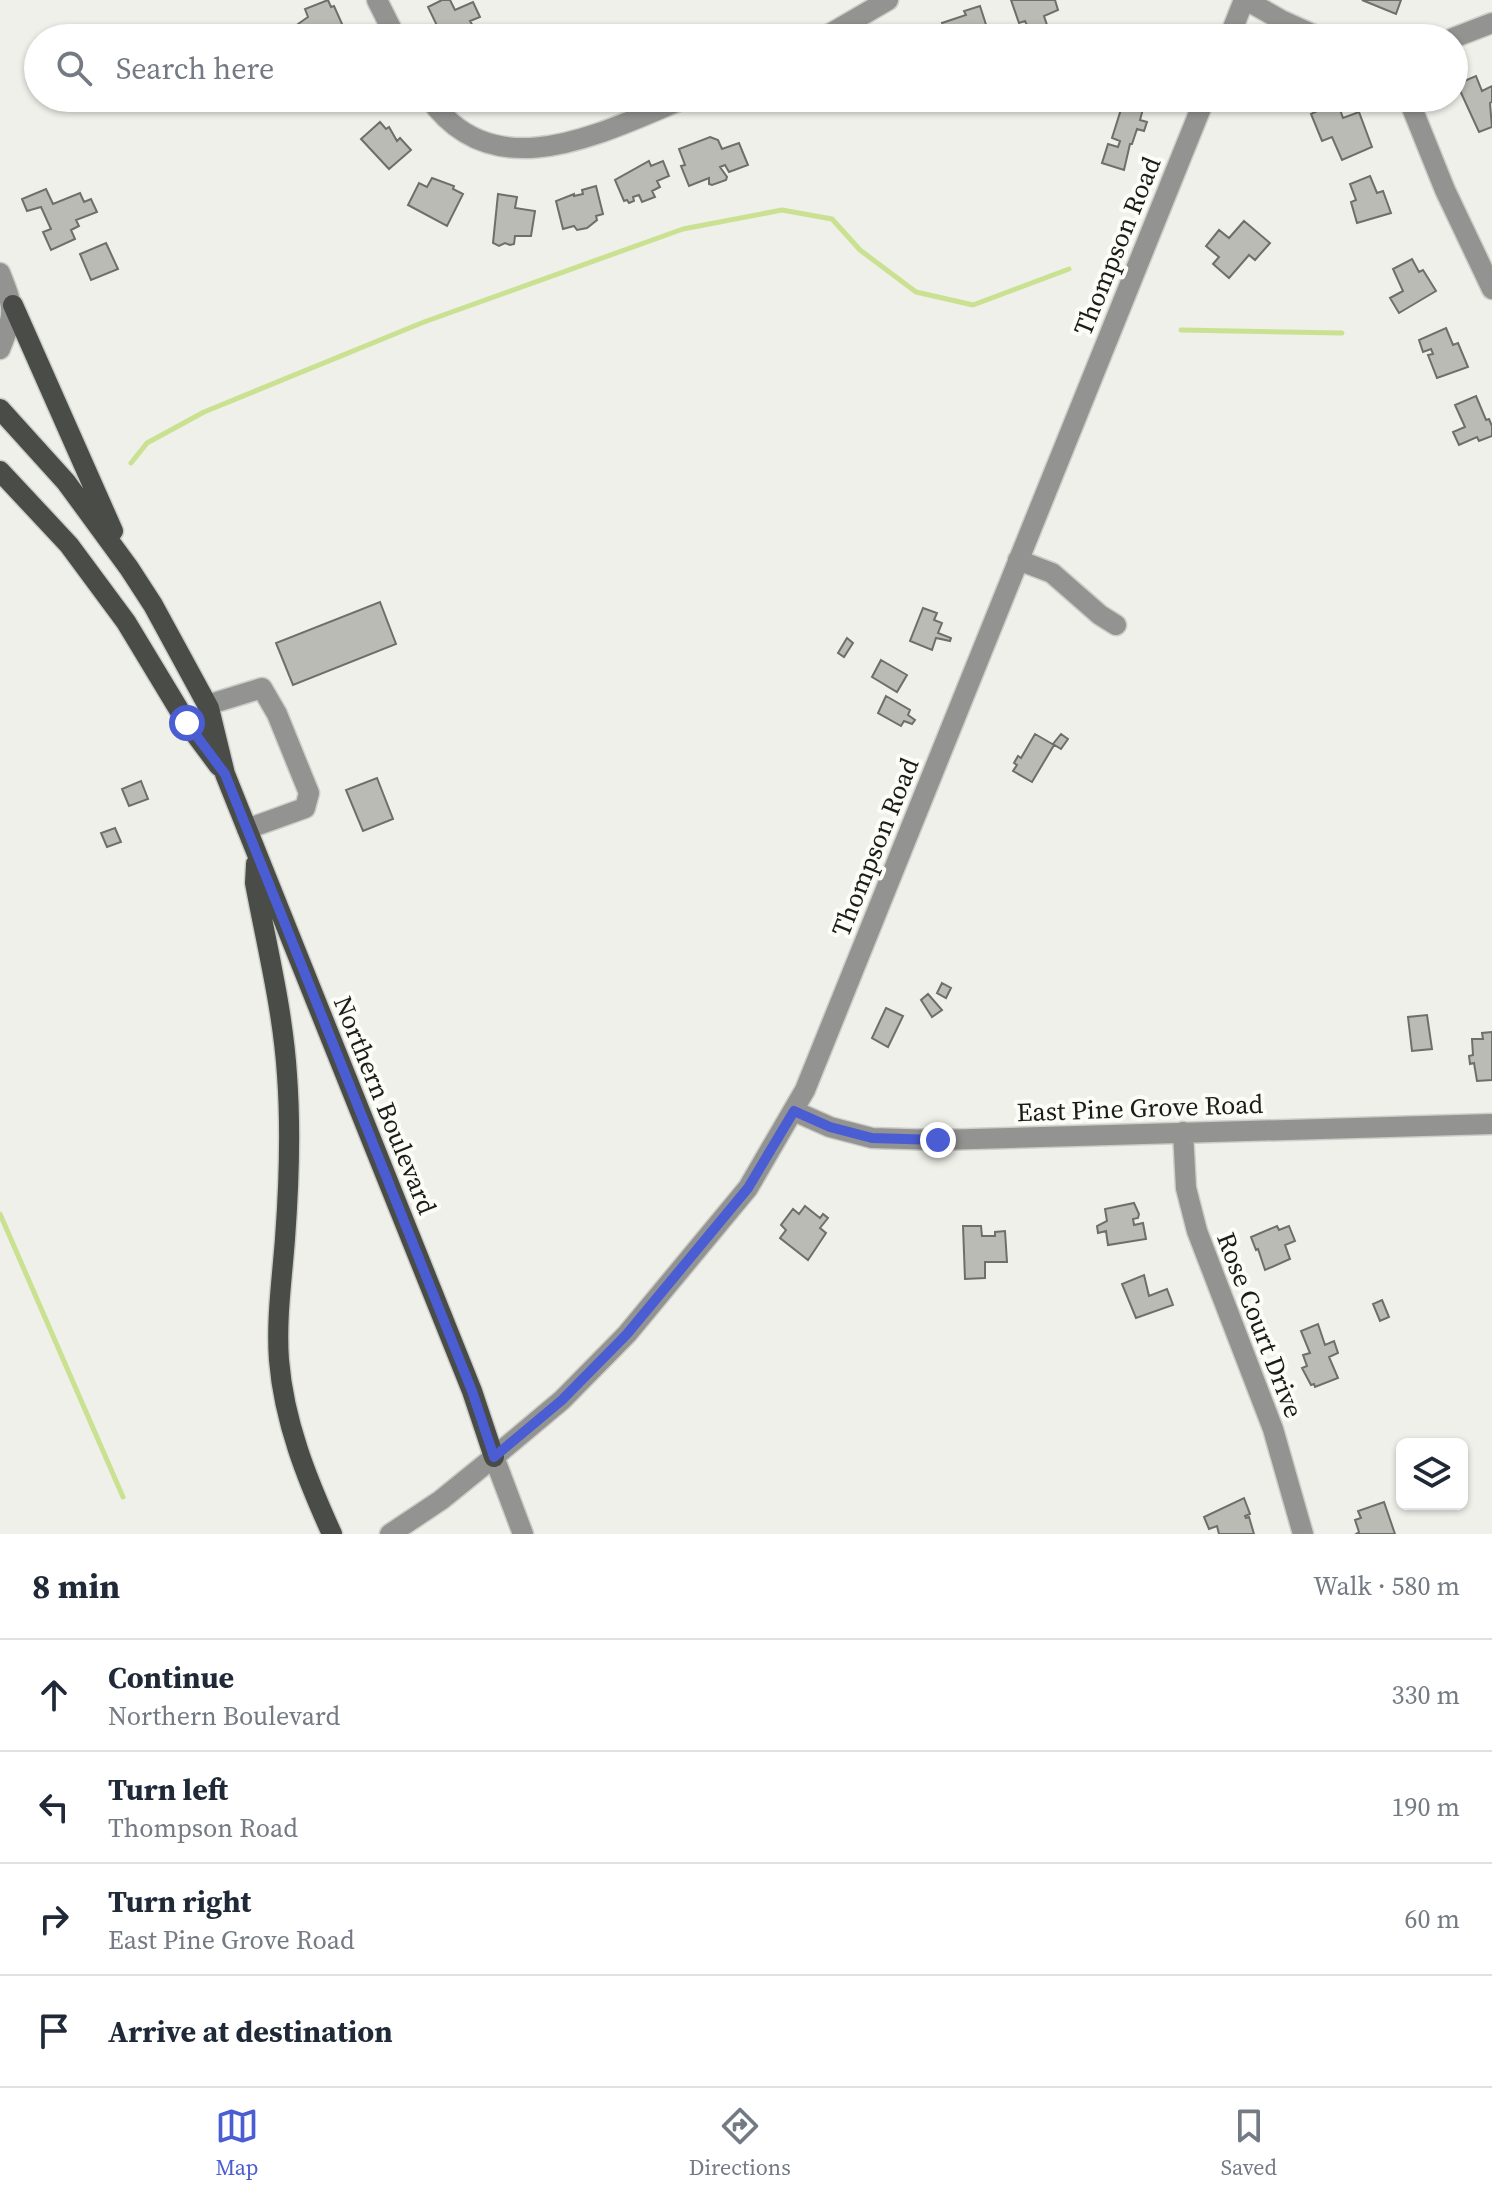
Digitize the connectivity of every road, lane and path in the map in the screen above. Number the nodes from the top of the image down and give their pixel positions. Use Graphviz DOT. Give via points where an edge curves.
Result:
graph roads {
  1 [pos="377,0"];
  2 [pos="888,0"];
  3 [pos="1245,0"];
  4 [pos="1492,23"];
  5 [pos="389,24"];
  6 [pos="847,24"];
  7 [pos="1235,24"];
  8 [pos="1290,24"];
  9 [pos="1468,32"];
  10 [pos="442,112"];
  11 [pos="650,112"];
  12 [pos="1199,112"];
  13 [pos="1414,112"];
  14 [pos="0,273"];
  15 [pos="1492,289"];
  16 [pos="13,305"];
  17 [pos="0,349"];
  18 [pos="0,409"];
  19 [pos="0,471"];
  20 [pos="1018,560"];
  21 [pos="129,568"];
  22 [pos="1116,625"];
  23 [pos="207,705"];
  24 [pos="225,774"];
  25 [pos="247,829"];
  26 [pos="256,852"];
  27 [pos="794,1111"];
  28 [pos="1492,1124"];
  29 [pos="1183,1132"];
  30 [pos="494,1457"];
  31 [pos="332,1534"];
  32 [pos="390,1534"];
  33 [pos="523,1534"];
  34 [pos="1303,1534"];
  1 -- 5 [label="street"];
  2 -- 6 [label="street"];
  3 -- 7 [label="street"];
  3 -- 8 [label="street"];
  4 -- 9 [label="street"];
  10 -- 11 [label="street" via="477,140 511,148 582,139"];
  12 -- 20 [label="street, Thompson Road"];
  13 -- 15 [label="street"];
  14 -- 16 [label="street"];
  16 -- 17 [label="street"];
  16 -- 21 [label="main road"];
  18 -- 21 [label="main road, Northern Boulevard" via="66,482"];
  19 -- 24 [label="main road, Northern Boulevard" via="69,545 107,596"];
  20 -- 22 [label="street" via="1052,573"];
  20 -- 27 [label="street, Thompson Road"];
  21 -- 23 [label="main road, Northern Boulevard"];
  23 -- 24 [label="main road, Northern Boulevard"];
  23 -- 25 [label="street" via="262,688 309,793 305,808"];
  24 -- 25 [label="main road, Northern Boulevard"];
  25 -- 26 [label="main road, Northern Boulevard"];
  26 -- 30 [label="main road, Northern Boulevard"];
  26 -- 31 [label="main road" via="255,883 287,1074 279,1362 294,1440"];
  27 -- 29 [label="street, East Pine Grove Road" via="872,1138"];
  27 -- 30 [label="street, Thompson Road" via="748,1188 627,1334 562,1400"];
  28 -- 29 [label="street, East Pine Grove Road"];
  29 -- 34 [label="street, Rose Court Drive" via="1186,1188 1197,1231 1273,1429"];
  30 -- 32 [label="street, Thompson Road"];
  30 -- 33 [label="street"];
}
